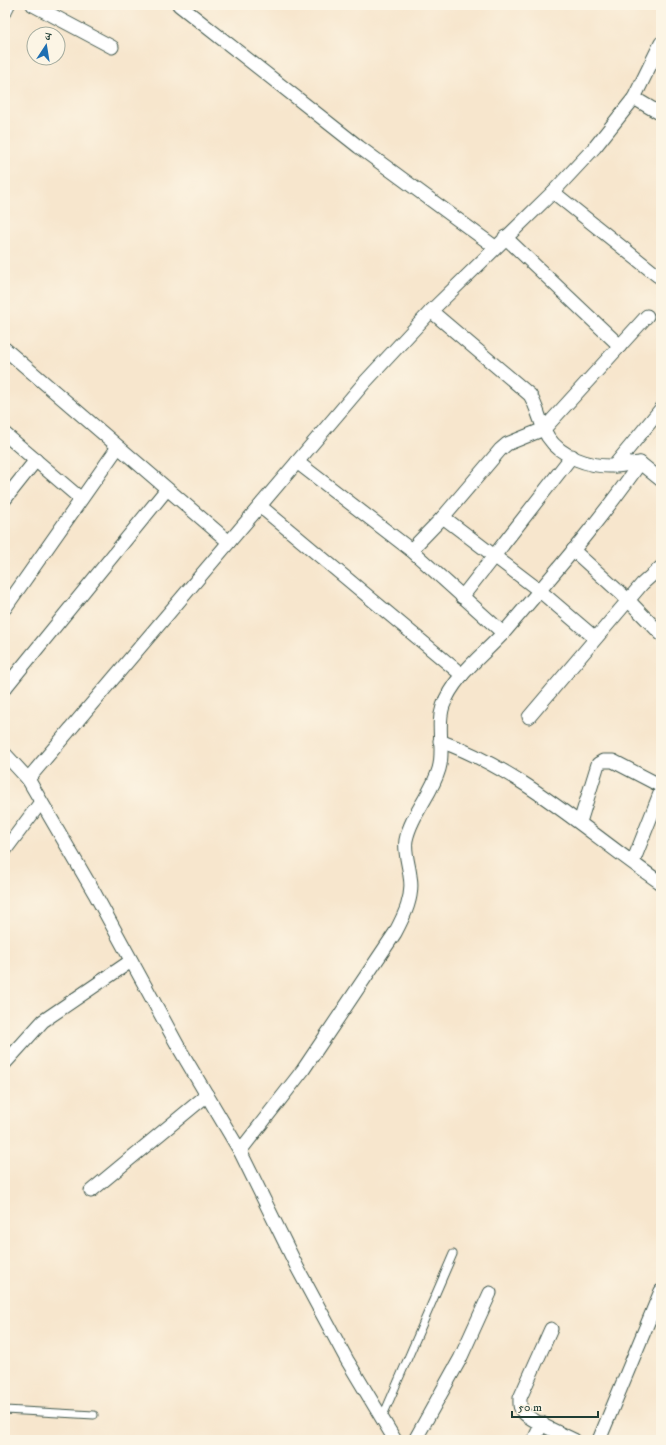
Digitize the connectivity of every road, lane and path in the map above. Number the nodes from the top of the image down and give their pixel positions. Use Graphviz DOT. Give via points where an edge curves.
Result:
graph roads {
  1 [pos="8,5"];
  2 [pos="33,5"];
  3 [pos="179,5"];
  4 [pos="5,11"];
  5 [pos="661,43"];
  6 [pos="112,46"];
  7 [pos="634,98"];
  8 [pos="661,114"];
  9 [pos="553,192"];
  10 [pos="505,237"];
  11 [pos="495,247"];
  12 [pos="658,276"];
  13 [pos="431,312"];
  14 [pos="647,316"];
  15 [pos="620,346"];
  16 [pos="5,349"];
  17 [pos="661,409"];
  18 [pos="544,429"];
  19 [pos="5,434"];
  20 [pos="118,447"];
  21 [pos="572,456"];
  22 [pos="36,460"];
  23 [pos="297,462"];
  24 [pos="640,464"];
  25 [pos="614,466"];
  26 [pos="661,480"];
  27 [pos="167,489"];
  28 [pos="5,499"];
  29 [pos="81,499"];
  30 [pos="260,506"];
  31 [pos="443,517"];
  32 [pos="229,542"];
  33 [pos="411,550"];
  34 [pos="573,550"];
  35 [pos="494,555"];
  36 [pos="661,567"];
  37 [pos="540,590"];
  38 [pos="462,597"];
  39 [pos="628,600"];
  40 [pos="5,608"];
  41 [pos="503,633"];
  42 [pos="661,634"];
  43 [pos="595,638"];
  44 [pos="462,675"];
  45 [pos="5,688"];
  46 [pos="529,717"];
  47 [pos="440,740"];
  48 [pos="5,754"];
  49 [pos="28,779"];
  50 [pos="661,786"];
  51 [pos="661,791"];
  52 [pos="41,802"];
  53 [pos="580,822"];
  54 [pos="5,850"];
  55 [pos="633,862"];
  56 [pos="661,883"];
  57 [pos="131,961"];
  58 [pos="5,1063"];
  59 [pos="207,1095"];
  60 [pos="240,1151"];
  61 [pos="91,1191"];
  62 [pos="453,1254"];
  63 [pos="661,1291"];
  64 [pos="490,1293"];
  65 [pos="655,1319"];
  66 [pos="551,1329"];
  67 [pos="5,1410"];
  68 [pos="94,1415"];
  69 [pos="382,1418"];
  70 [pos="542,1423"];
  71 [pos="395,1440"];
  72 [pos="415,1440"];
  73 [pos="534,1440"];
  74 [pos="574,1440"];
  75 [pos="599,1440"];
  1 -- 4 [label="street"];
  2 -- 6 [label="street"];
  3 -- 11 [label="street" via="358,147"];
  5 -- 7 [label="street"];
  7 -- 8 [label="street"];
  7 -- 9 [label="street" via="595,147"];
  9 -- 10 [label="street"];
  9 -- 12 [label="street"];
  10 -- 11 [label="street"];
  10 -- 15 [label="street"];
  11 -- 13 [label="street"];
  13 -- 18 [label="street" via="530,395"];
  13 -- 23 [label="street" via="364,382"];
  14 -- 15 [label="street"];
  15 -- 18 [label="street"];
  16 -- 20 [label="street"];
  17 -- 25 [label="street"];
  18 -- 21 [label="street" via="559,448"];
  18 -- 31 [label="street" via="507,444"];
  19 -- 22 [label="street"];
  20 -- 27 [label="street"];
  20 -- 29 [label="street"];
  21 -- 25 [label="street" via="596,465"];
  21 -- 35 [label="street"];
  22 -- 28 [label="street"];
  22 -- 29 [label="street"];
  23 -- 30 [label="street"];
  23 -- 33 [label="street"];
  24 -- 25 [label="street"];
  24 -- 26 [label="street"];
  24 -- 34 [label="street"];
  27 -- 32 [label="street"];
  27 -- 45 [label="street"];
  29 -- 40 [label="street"];
  30 -- 32 [label="street"];
  30 -- 44 [label="street"];
  31 -- 33 [label="street"];
  31 -- 35 [label="street"];
  32 -- 49 [label="street"];
  33 -- 38 [label="street"];
  34 -- 37 [label="street"];
  34 -- 39 [label="street"];
  35 -- 37 [label="street"];
  35 -- 38 [label="street"];
  36 -- 39 [label="street"];
  37 -- 41 [label="street"];
  37 -- 43 [label="street"];
  38 -- 41 [label="street"];
  39 -- 42 [label="street"];
  39 -- 43 [label="street"];
  41 -- 44 [label="street"];
  43 -- 46 [label="street"];
  44 -- 47 [label="street" via="442,708"];
  47 -- 53 [label="street" via="488,761"];
  47 -- 60 [label="street" via="442,757 439,770 406,841 411,878 406,914 303,1070"];
  48 -- 49 [label="street"];
  49 -- 52 [label="street"];
  50 -- 53 [label="street" via="613,761 603,761 598,764"];
  51 -- 55 [label="street"];
  52 -- 54 [label="street"];
  52 -- 57 [label="street"];
  53 -- 55 [label="street"];
  55 -- 56 [label="street"];
  57 -- 58 [label="street" via="43,1021"];
  57 -- 59 [label="street"];
  59 -- 60 [label="street"];
  59 -- 61 [label="street"];
  60 -- 69 [label="street" via="347,1360"];
  62 -- 69 [label="lane"];
  63 -- 65 [label="street"];
  64 -- 72 [label="street" via="460,1359"];
  65 -- 75 [label="street"];
  66 -- 70 [label="street" via="520,1398 520,1407 524,1413"];
  67 -- 68 [label="lane"];
  69 -- 71 [label="street"];
  70 -- 73 [label="street"];
  70 -- 74 [label="street"];
}
